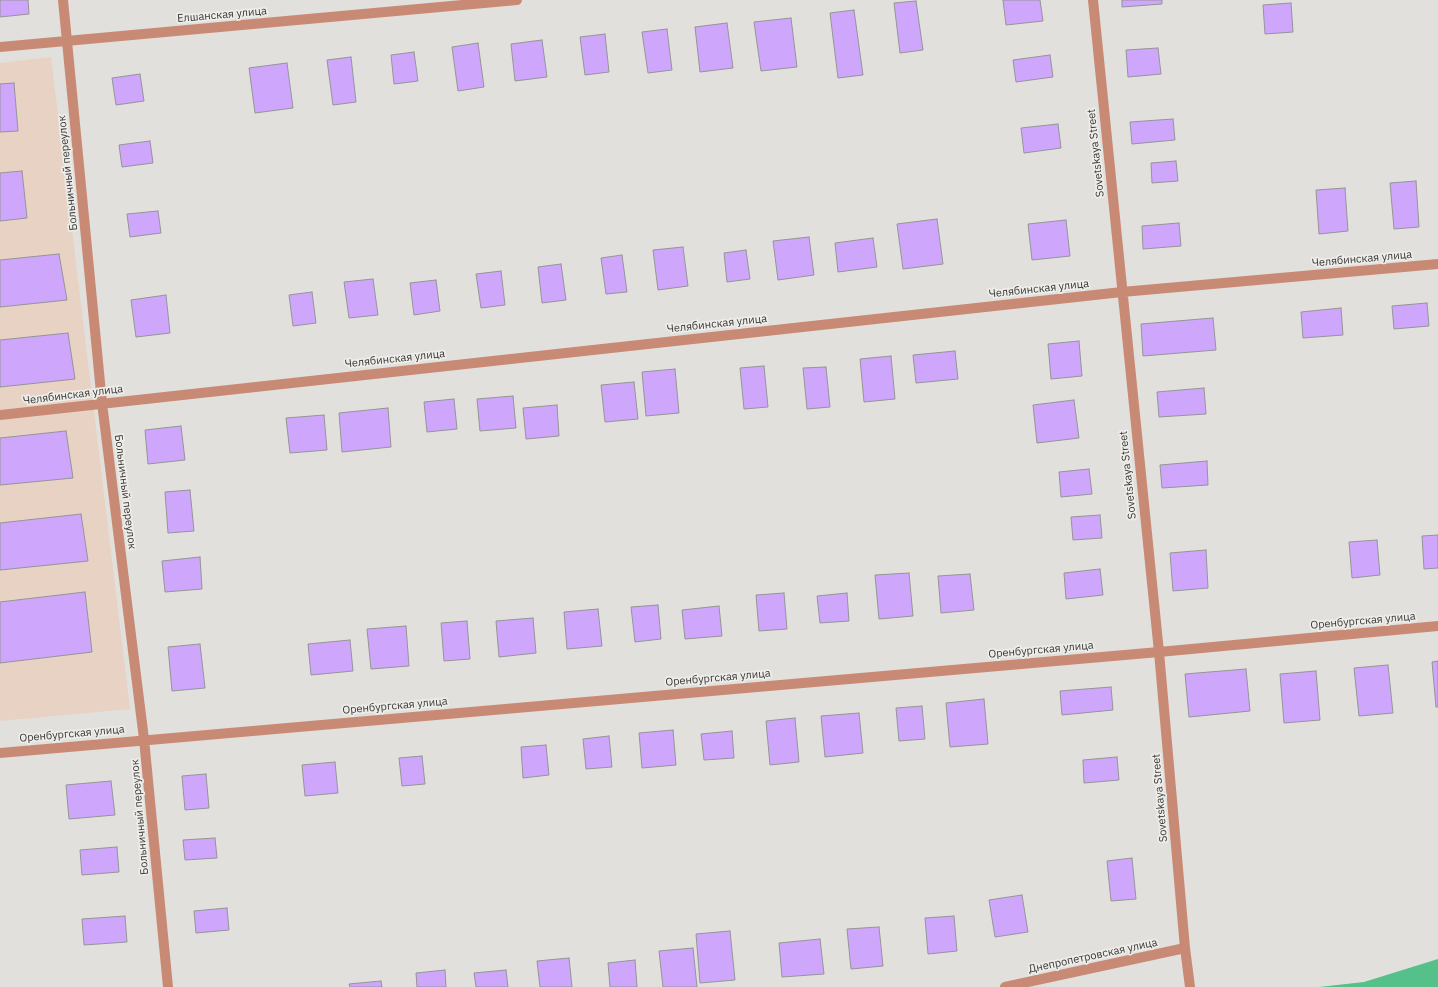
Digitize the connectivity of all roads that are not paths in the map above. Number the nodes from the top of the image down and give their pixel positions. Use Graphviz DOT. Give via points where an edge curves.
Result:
graph roads {
  1 [pos="63,0"];
  2 [pos="517,0"];
  3 [pos="1093,0"];
  4 [pos="67,41"];
  5 [pos="0,47"];
  6 [pos="1438,264"];
  7 [pos="1122,292"];
  8 [pos="102,403"];
  9 [pos="0,415"];
  10 [pos="1438,626"];
  11 [pos="1158,652"];
  12 [pos="144,739"];
  13 [pos="0,753"];
  14 [pos="1185,948"];
  15 [pos="168,987"];
  16 [pos="1006,987"];
  17 [pos="1190,987"];
  1 -- 4 [label="street, Больничный переулок"];
  2 -- 4 [label="street, Елшанская улица"];
  3 -- 7 [label="street, Sovetskaya Street"];
  4 -- 5 [label="street, Елшанская улица"];
  4 -- 8 [label="street, Больничный переулок"];
  6 -- 7 [label="street, Челябинская улица"];
  7 -- 8 [label="street, Челябинская улица"];
  7 -- 11 [label="street, Sovetskaya Street"];
  8 -- 9 [label="street, Челябинская улица"];
  8 -- 12 [label="street, Больничный переулок"];
  10 -- 11 [label="street, Оренбургская улица"];
  11 -- 12 [label="street, Оренбургская улица"];
  11 -- 14 [label="street, Sovetskaya Street"];
  12 -- 13 [label="street, Оренбургская улица"];
  12 -- 15 [label="street, Больничный переулок"];
  14 -- 16 [label="street, Днепропетровская улица"];
  14 -- 17 [label="street, Sovetskaya Street"];
}
